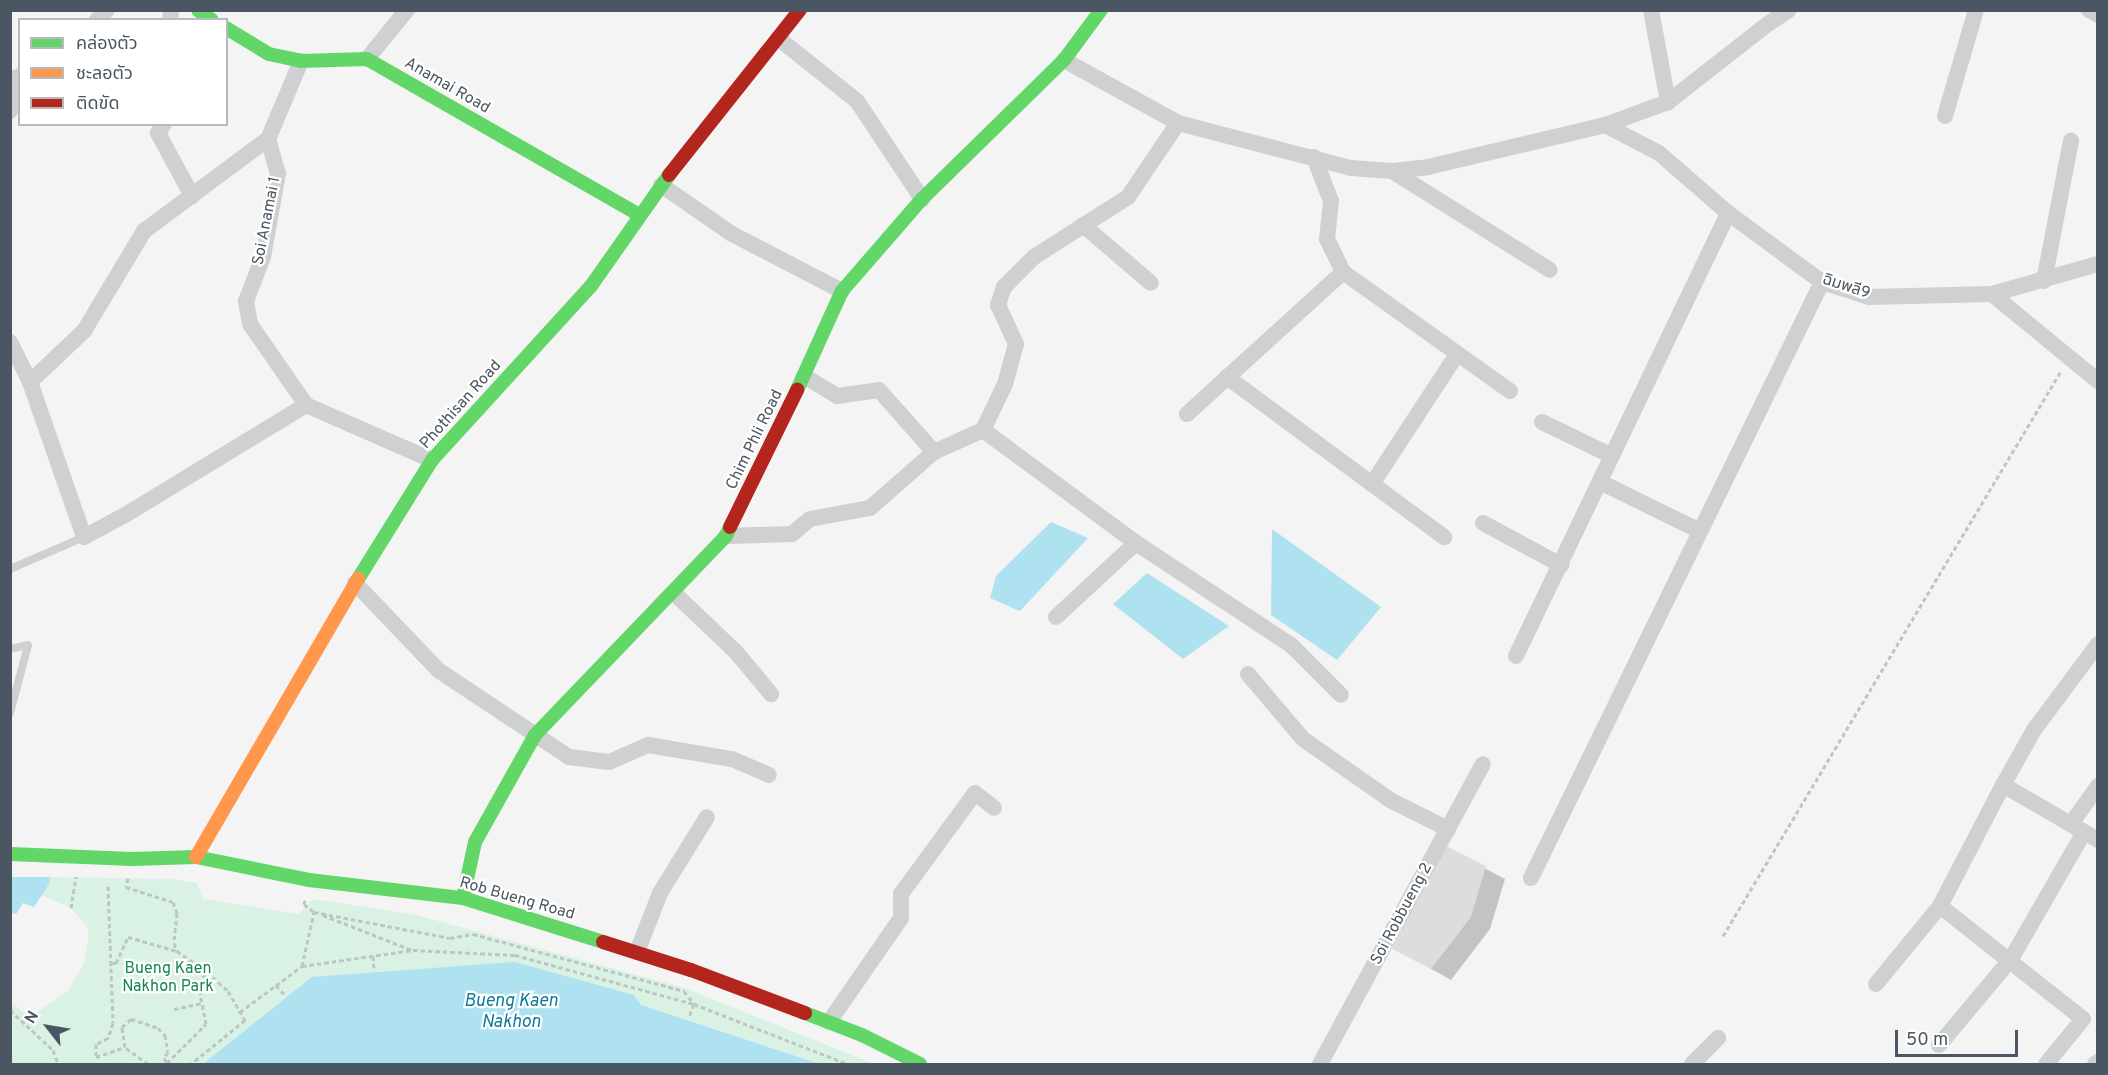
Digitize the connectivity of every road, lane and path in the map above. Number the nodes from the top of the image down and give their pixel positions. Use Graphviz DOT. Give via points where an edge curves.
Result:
graph roads {
  1 [pos="407,10"];
  2 [pos="800,10"];
  3 [pos="1101,10"];
  4 [pos="1651,10"];
  5 [pos="1789,10"];
  6 [pos="1976,10"];
  7 [pos="2089,10"];
  8 [pos="2097,15"];
  9 [pos="228,29"];
  10 [pos="778,38"];
  11 [pos="367,59"];
  12 [pos="1064,60"];
  13 [pos="301,61"];
  14 [pos="18,77"];
  15 [pos="1668,102"];
  16 [pos="10,111"];
  17 [pos="1945,116"];
  18 [pos="1178,123"];
  19 [pos="1605,125"];
  20 [pos="161,129"];
  21 [pos="268,139"];
  22 [pos="2072,141"];
  23 [pos="1314,157"];
  24 [pos="1392,171"];
  25 [pos="661,186"];
  26 [pos="192,196"];
  27 [pos="922,199"];
  28 [pos="1728,213"];
  29 [pos="639,215"];
  30 [pos="1083,225"];
  31 [pos="2097,264"];
  32 [pos="1550,270"];
  33 [pos="1343,272"];
  34 [pos="2044,281"];
  35 [pos="1822,282"];
  36 [pos="1151,283"];
  37 [pos="842,291"];
  38 [pos="1992,294"];
  39 [pos="10,342"];
  40 [pos="1457,354"];
  41 [pos="2068,359"];
  42 [pos="804,375"];
  43 [pos="1227,377"];
  44 [pos="2097,381"];
  45 [pos="30,382"];
  46 [pos="1510,391"];
  47 [pos="306,405"];
  48 [pos="1187,414"];
  49 [pos="1542,422"];
  50 [pos="983,430"];
  51 [pos="934,452"];
  52 [pos="1612,456"];
  53 [pos="432,460"];
  54 [pos="1600,482"];
  55 [pos="1372,484"];
  56 [pos="1483,523"];
  57 [pos="1698,530"];
  58 [pos="726,536"];
  59 [pos="84,537"];
  60 [pos="1444,537"];
  61 [pos="1136,543"];
  62 [pos="1561,565"];
  63 [pos="10,569"];
  64 [pos="355,583"];
  65 [pos="674,593"];
  66 [pos="1056,617"];
  67 [pos="2097,644"];
  68 [pos="10,650"];
  69 [pos="1516,656"];
  70 [pos="1248,674"];
  71 [pos="771,694"];
  72 [pos="1341,695"];
  73 [pos="10,713"];
  74 [pos="535,735"];
  75 [pos="1483,764"];
  76 [pos="769,775"];
  77 [pos="2003,785"];
  78 [pos="2097,786"];
  79 [pos="994,808"];
  80 [pos="707,817"];
  81 [pos="1448,829"];
  82 [pos="2084,832"];
  83 [pos="10,854"];
  84 [pos="80,857"];
  85 [pos="196,857"];
  86 [pos="132,859"];
  87 [pos="1531,878"];
  88 [pos="309,880"];
  89 [pos="108,886"];
  90 [pos="463,898"];
  91 [pos="1940,906"];
  92 [pos="71,908"];
  93 [pos="314,912"];
  94 [pos="1723,936"];
  95 [pos="413,950"];
  96 [pos="177,951"];
  97 [pos="637,952"];
  98 [pos="373,956"];
  99 [pos="2010,959"];
  100 [pos="111,963"];
  101 [pos="302,966"];
  102 [pos="374,971"];
  103 [pos="207,972"];
  104 [pos="1876,984"];
  105 [pos="276,985"];
  106 [pos="286,996"];
  107 [pos="202,1003"];
  108 [pos="694,1004"];
  109 [pos="174,1009"];
  110 [pos="10,1010"];
  111 [pos="240,1012"];
  112 [pos="689,1017"];
  113 [pos="829,1022"];
  114 [pos="1718,1038"];
  115 [pos="1939,1045"];
  116 [pos="125,1047"];
  117 [pos="167,1064"];
  118 [pos="58,1065"];
  119 [pos="148,1065"];
  120 [pos="191,1065"];
  121 [pos="848,1065"];
  122 [pos="920,1065"];
  123 [pos="1320,1065"];
  124 [pos="1692,1065"];
  125 [pos="2046,1065"];
  1 -- 11 [label="street"];
  2 -- 10 [label="street, Phothisan Road"];
  3 -- 12 [label="street, Chim Phli Road"];
  4 -- 15 [label="street"];
  5 -- 15 [label="street"];
  6 -- 17 [label="street"];
  7 -- 8 [label="street"];
  9 -- 13 [label="street" via="269,54"];
  10 -- 25 [label="street, Phothisan Road"];
  10 -- 27 [label="street" via="857,101"];
  11 -- 13 [label="street"];
  11 -- 29 [label="street, Anamai Road"];
  12 -- 18 [label="street"];
  12 -- 27 [label="street, Chim Phli Road"];
  13 -- 21 [label="street"];
  14 -- 16 [label="street"];
  15 -- 19 [label="street"];
  18 -- 23 [label="street"];
  18 -- 30 [label="street" via="1128,197"];
  19 -- 24 [label="street" via="1428,167"];
  19 -- 28 [label="street, ฉิมพลี9" via="1659,153"];
  20 -- 26 [label="street"];
  21 -- 26 [label="street"];
  21 -- 47 [label="street, Soi Anamai 1" via="278,173 263,257 246,301 250,324"];
  22 -- 34 [label="street"];
  23 -- 24 [label="street" via="1351,168"];
  23 -- 33 [label="street" via="1331,201 1327,239"];
  24 -- 32 [label="street"];
  25 -- 29 [label="street, Phothisan Road"];
  25 -- 37 [label="street" via="732,234"];
  26 -- 45 [label="street" via="144,231 84,331"];
  27 -- 37 [label="street, Chim Phli Road"];
  28 -- 35 [label="street, ฉิมพลี9"];
  28 -- 52 [label="street"];
  29 -- 53 [label="street, Phothisan Road" via="591,286"];
  30 -- 36 [label="street"];
  30 -- 50 [label="street" via="1034,256 1004,287 998,305 1016,344 1005,384"];
  31 -- 34 [label="street, ฉิมพลี9"];
  33 -- 40 [label="street"];
  33 -- 43 [label="street"];
  34 -- 38 [label="street, ฉิมพลี9"];
  35 -- 38 [label="street, ฉิมพลี9" via="1869,297"];
  35 -- 57 [label="street"];
  37 -- 42 [label="street, Chim Phli Road"];
  38 -- 41 [label="street"];
  39 -- 45 [label="street"];
  40 -- 46 [label="street"];
  40 -- 55 [label="street"];
  41 -- 44 [label="street"];
  41 -- 94 [label="path"];
  42 -- 51 [label="street" via="837,396 879,390"];
  42 -- 58 [label="street, Chim Phli Road"];
  43 -- 48 [label="street"];
  43 -- 55 [label="street"];
  45 -- 59 [label="street"];
  47 -- 53 [label="street"];
  47 -- 59 [label="street"];
  49 -- 52 [label="street"];
  50 -- 51 [label="street"];
  50 -- 61 [label="street"];
  51 -- 58 [label="street" via="870,508 810,519 792,534"];
  52 -- 54 [label="street"];
  53 -- 64 [label="street, Phothisan Road"];
  54 -- 57 [label="street"];
  54 -- 62 [label="street"];
  55 -- 60 [label="street"];
  56 -- 62 [label="street"];
  57 -- 87 [label="street"];
  58 -- 65 [label="street, Chim Phli Road"];
  59 -- 63 [label="lane"];
  61 -- 66 [label="street"];
  61 -- 72 [label="street" via="1292,645"];
  62 -- 69 [label="street"];
  64 -- 74 [label="street" via="438,670"];
  64 -- 85 [label="street, Phothisan Road"];
  65 -- 71 [label="street" via="736,652"];
  65 -- 74 [label="street, Chim Phli Road"];
  67 -- 77 [label="street" via="2034,730"];
  68 -- 73 [label="lane" via="28,645"];
  70 -- 81 [label="street" via="1303,740 1390,800"];
  74 -- 76 [label="street" via="569,757 609,762 648,745 732,759"];
  74 -- 90 [label="street, Chim Phli Road" via="475,842"];
  75 -- 81 [label="street, Soi Robbueng 2"];
  77 -- 82 [label="street"];
  77 -- 91 [label="street"];
  78 -- 82 [label="street"];
  79 -- 113 [label="street" via="975,793 901,894 901,918"];
  80 -- 97 [label="street" via="660,893"];
  81 -- 123 [label="street, Soi Robbueng 2"];
  82 -- 99 [label="street"];
  83 -- 84 [label="street, Rob Bueng Road"];
  84 -- 86 [label="street, Rob Bueng Road"];
  84 -- 92 [label="path"];
  85 -- 86 [label="street, Rob Bueng Road"];
  85 -- 88 [label="street, Rob Bueng Road"];
  86 -- 96 [label="path" via="126,887 165,897 176,906"];
  88 -- 90 [label="street, Rob Bueng Road"];
  88 -- 93 [label="path" via="304,904"];
  89 -- 100 [label="path"];
  90 -- 97 [label="street, Rob Bueng Road"];
  91 -- 99 [label="street"];
  91 -- 104 [label="street"];
  93 -- 95 [label="path"];
  93 -- 101 [label="path"];
  93 -- 108 [label="path" via="450,938 473,934 684,991"];
  95 -- 98 [label="path"];
  95 -- 108 [label="path" via="515,955"];
  96 -- 100 [label="path" via="128,938 116,963"];
  96 -- 103 [label="path"];
  97 -- 113 [label="street, Rob Bueng Road"];
  98 -- 101 [label="path"];
  98 -- 102 [label="path"];
  99 -- 115 [label="street"];
  99 -- 125 [label="street" via="2083,1019"];
  100 -- 116 [label="path" via="113,1023 108,1038 96,1044 96,1057"];
  101 -- 105 [label="path"];
  103 -- 107 [label="path" via="198,983"];
  103 -- 111 [label="path" via="228,991"];
  105 -- 106 [label="path"];
  105 -- 111 [label="path"];
  107 -- 109 [label="path"];
  107 -- 117 [label="path" via="206,1024"];
  108 -- 112 [label="path"];
  108 -- 121 [label="path"];
  110 -- 118 [label="path" via="53,1050"];
  111 -- 120 [label="path" via="245,1020"];
  113 -- 122 [label="street, Rob Bueng Road"];
  114 -- 124 [label="street"];
  116 -- 117 [label="path" via="122,1027 132,1019 158,1028 165,1035"];
  116 -- 119 [label="path"];
}
